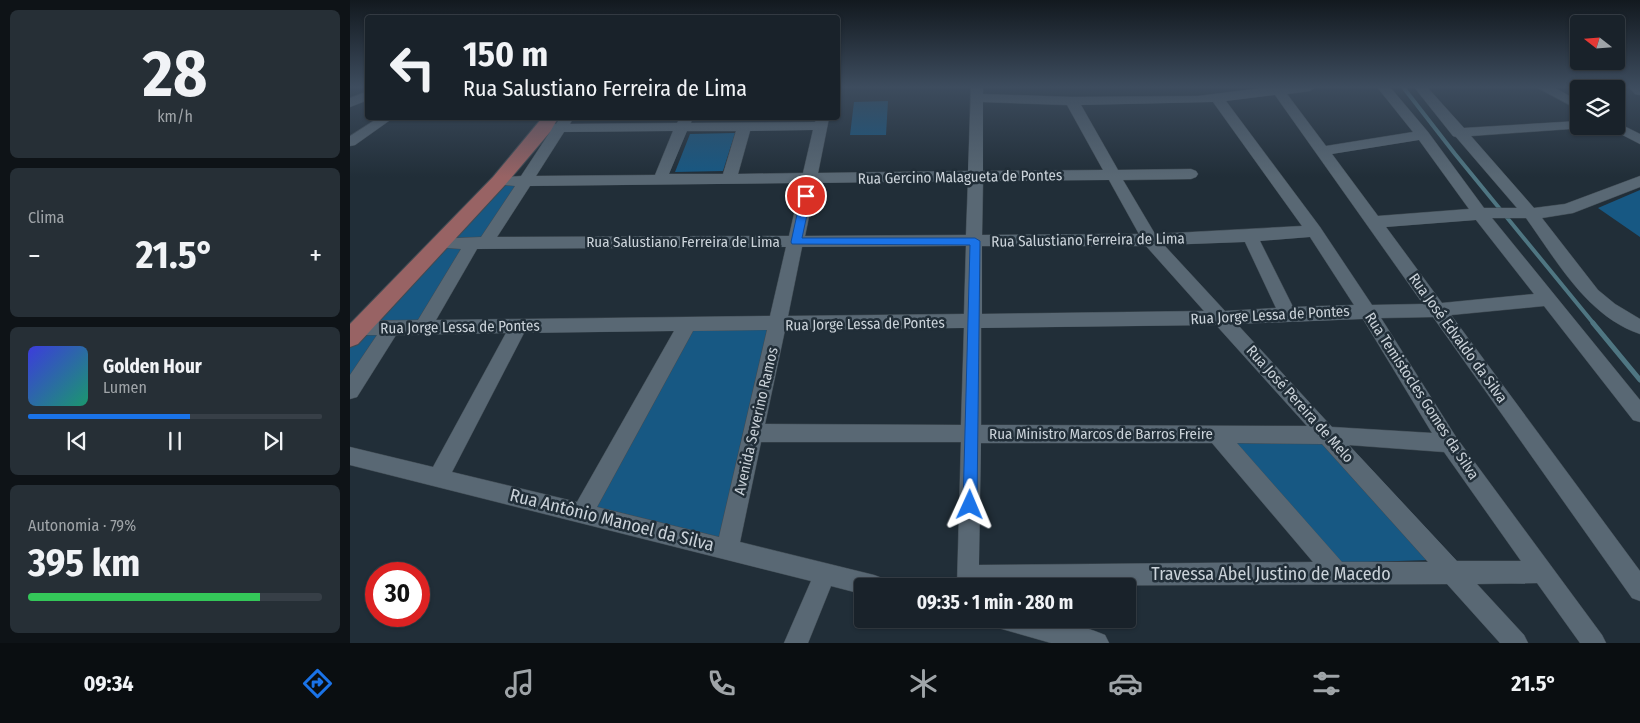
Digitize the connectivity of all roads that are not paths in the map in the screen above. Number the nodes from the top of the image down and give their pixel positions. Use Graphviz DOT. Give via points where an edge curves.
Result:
graph roads {
  1 [pos="977,117"];
  2 [pos="1081,117"];
  3 [pos="1231,117"];
  4 [pos="1298,117"];
  5 [pos="1408,117"];
  6 [pos="1445,117"];
  7 [pos="383,120"];
  8 [pos="685,122"];
  9 [pos="822,122"];
  10 [pos="555,123"];
  11 [pos="1570,125"];
  12 [pos="744,127"];
  13 [pos="1625,131"];
  14 [pos="1458,132"];
  15 [pos="1423,135"];
  16 [pos="1640,140"];
  17 [pos="350,142"];
  18 [pos="1323,150"];
  19 [pos="1192,174"];
  20 [pos="1114,175"];
  21 [pos="976,178"];
  22 [pos="660,179"];
  23 [pos="728,179"];
  24 [pos="810,179"];
  25 [pos="499,181"];
  26 [pos="1640,181"];
  27 [pos="524,182"];
  28 [pos="1524,213"];
  29 [pos="1487,214"];
  30 [pos="1374,222"];
  31 [pos="1314,231"];
  32 [pos="1250,236"];
  33 [pos="1150,240"];
  34 [pos="975,241"];
  35 [pos="796,242"];
  36 [pos="442,243"];
  37 [pos="479,243"];
  38 [pos="1550,299"];
  39 [pos="1438,310"];
  40 [pos="1367,311"];
  41 [pos="1288,314"];
  42 [pos="1222,318"];
  43 [pos="973,322"];
  44 [pos="687,325"];
  45 [pos="777,325"];
  46 [pos="518,327"];
  47 [pos="1640,327"];
  48 [pos="391,328"];
  49 [pos="423,328"];
  50 [pos="355,333"];
  51 [pos="350,391"];
  52 [pos="1640,414"];
  53 [pos="753,433"];
  54 [pos="1216,434"];
  55 [pos="972,435"];
  56 [pos="1328,435"];
  57 [pos="1450,443"];
  58 [pos="350,456"];
  59 [pos="439,477"];
  60 [pos="583,513"];
  61 [pos="727,550"];
  62 [pos="1543,572"];
  63 [pos="1337,573"];
  64 [pos="1453,573"];
  65 [pos="824,574"];
  66 [pos="968,578"];
  67 [pos="1106,578"];
  68 [pos="854,581"];
  69 [pos="1640,590"];
  70 [pos="1038,628"];
  71 [pos="796,643"];
  72 [pos="1096,643"];
  73 [pos="1516,643"];
  74 [pos="1594,643"];
  1 -- 21 [label="street"];
  2 -- 20 [label="street, Rua José Pereira de Melo"];
  3 -- 31 [label="street, Rua Temistocles Gomes da Silva"];
  4 -- 18 [label="street, Rua José Edvaldo da Silva"];
  5 -- 15 [label="street"];
  6 -- 14 [label="street"];
  7 -- 17 [label="street"];
  8 -- 10 [label="street"];
  8 -- 12 [label="street"];
  8 -- 22 [label="street"];
  9 -- 12 [label="street"];
  9 -- 24 [label="street, Avenida Severino Ramos"];
  10 -- 25 [label="main road"];
  10 -- 27 [label="street"];
  11 -- 14 [label="street"];
  12 -- 23 [label="street"];
  13 -- 16 [label="street"];
  14 -- 28 [label="street"];
  15 -- 18 [label="street"];
  15 -- 29 [label="street"];
  18 -- 30 [label="street, Rua José Edvaldo da Silva"];
  19 -- 20 [label="street, Rua Gercino Malagueta de Pontes"];
  20 -- 21 [label="street, Rua Gercino Malagueta de Pontes"];
  20 -- 33 [label="street, Rua José Pereira de Melo"];
  21 -- 24 [label="street, Rua Gercino Malagueta de Pontes"];
  21 -- 34 [label="street"];
  22 -- 23 [label="street, Rua Gercino Malagueta de Pontes"];
  22 -- 27 [label="street, Rua Gercino Malagueta de Pontes"];
  23 -- 24 [label="street, Rua Gercino Malagueta de Pontes"];
  24 -- 35 [label="street, Avenida Severino Ramos"];
  25 -- 27 [label="street, Rua Gercino Malagueta de Pontes"];
  25 -- 36 [label="main road"];
  26 -- 28 [label="street" via="1568,209"];
  27 -- 37 [label="street"];
  28 -- 29 [label="street"];
  28 -- 47 [label="street" via="1592,295"];
  29 -- 30 [label="street"];
  29 -- 38 [label="street"];
  30 -- 39 [label="street, Rua José Edvaldo da Silva"];
  31 -- 32 [label="street, Rua Salustiano Ferreira de Lima"];
  31 -- 40 [label="street, Rua Temistocles Gomes da Silva"];
  32 -- 33 [label="street, Rua Salustiano Ferreira de Lima"];
  32 -- 41 [label="street"];
  33 -- 34 [label="street, Rua Salustiano Ferreira de Lima"];
  33 -- 42 [label="street, Rua José Pereira de Melo"];
  34 -- 35 [label="street, Rua Salustiano Ferreira de Lima"];
  34 -- 43 [label="street"];
  35 -- 37 [label="street, Rua Salustiano Ferreira de Lima"];
  35 -- 45 [label="street, Avenida Severino Ramos"];
  36 -- 37 [label="street, Rua Salustiano Ferreira de Lima"];
  36 -- 50 [label="main road"];
  37 -- 49 [label="street"];
  38 -- 39 [label="street, Rua Jorge Lessa de Pontes"];
  38 -- 52 [label="street"];
  39 -- 40 [label="street, Rua Jorge Lessa de Pontes"];
  39 -- 69 [label="street, Rua José Edvaldo da Silva"];
  40 -- 41 [label="street, Rua Jorge Lessa de Pontes"];
  40 -- 57 [label="street, Rua Temistocles Gomes da Silva"];
  41 -- 42 [label="street, Rua Jorge Lessa de Pontes"];
  42 -- 43 [label="street, Rua Jorge Lessa de Pontes"];
  42 -- 56 [label="street, Rua José Pereira de Melo"];
  43 -- 45 [label="street, Rua Jorge Lessa de Pontes"];
  43 -- 55 [label="street"];
  44 -- 45 [label="street, Rua Jorge Lessa de Pontes"];
  44 -- 46 [label="street, Rua Jorge Lessa de Pontes"];
  44 -- 60 [label="street"];
  45 -- 53 [label="street, Avenida Severino Ramos"];
  46 -- 49 [label="street, Rua Jorge Lessa de Pontes"];
  46 -- 59 [label="street"];
  48 -- 49 [label="street, Rua Jorge Lessa de Pontes"];
  48 -- 50 [label="street, Rua Jorge Lessa de Pontes"];
  48 -- 51 [label="street"];
  53 -- 55 [label="street, Rua Ministro Marcos de Barros Freire"];
  53 -- 61 [label="street, Avenida Severino Ramos"];
  54 -- 55 [label="street, Rua Ministro Marcos de Barros Freire"];
  54 -- 56 [label="street, Rua Ministro Marcos de Barros Freire"];
  54 -- 63 [label="street"];
  55 -- 66 [label="street"];
  56 -- 57 [label="street, Rua Ministro Marcos de Barros Freire"];
  56 -- 64 [label="street, Rua José Pereira de Melo"];
  57 -- 62 [label="street, Rua Temistocles Gomes da Silva"];
  58 -- 59 [label="street, Rua Antônio Manoel da Silva"];
  59 -- 60 [label="street, Rua Antônio Manoel da Silva"];
  60 -- 61 [label="street, Rua Antônio Manoel da Silva"];
  61 -- 65 [label="street, Rua Antônio Manoel da Silva"];
  62 -- 64 [label="street, Travessa Abel Justino de Macedo"];
  62 -- 74 [label="street, Rua Temistocles Gomes da Silva"];
  63 -- 64 [label="street, Travessa Abel Justino de Macedo"];
  63 -- 67 [label="street, Travessa Abel Justino de Macedo"];
  64 -- 73 [label="street, Rua José Pereira de Melo"];
  65 -- 68 [label="street, Rua Antônio Manoel da Silva"];
  65 -- 71 [label="street"];
  70 -- 72 [label="street"];
}
